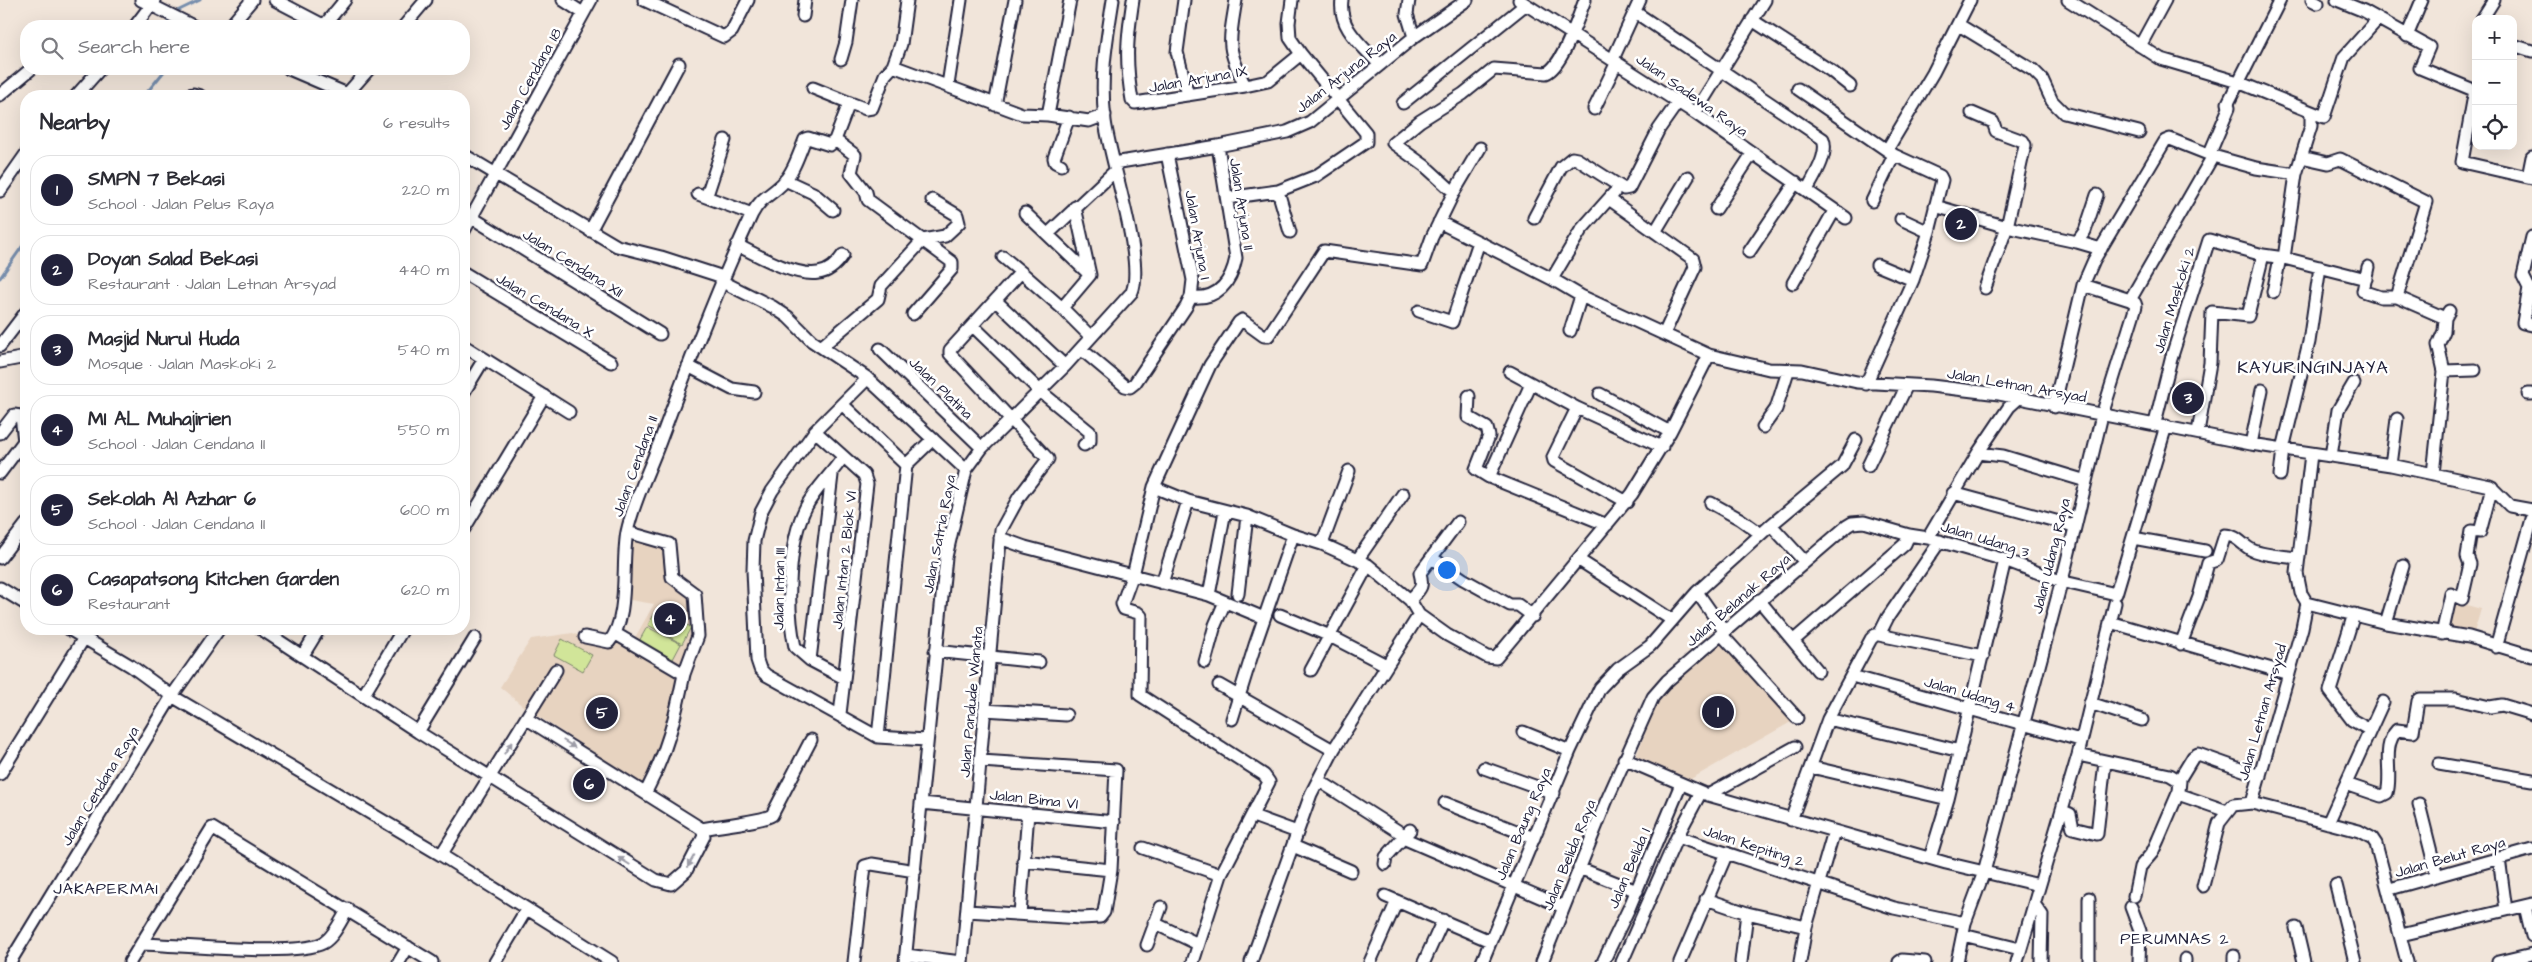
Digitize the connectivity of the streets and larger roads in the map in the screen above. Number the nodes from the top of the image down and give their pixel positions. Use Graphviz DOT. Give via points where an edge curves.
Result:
graph roads {
  1 [pos="140,0"];
  2 [pos="252,0"];
  3 [pos="275,0"];
  4 [pos="345,0"];
  5 [pos="426,0"];
  6 [pos="564,0"];
  7 [pos="591,0"];
  8 [pos="644,0"];
  9 [pos="748,0"];
  10 [pos="805,0"];
  11 [pos="852,0"];
  12 [pos="907,0"];
  13 [pos="961,0"];
  14 [pos="1015,0"];
  15 [pos="1070,0"];
  16 [pos="1113,0"];
  17 [pos="1133,0"];
  18 [pos="1184,0"];
  19 [pos="1236,0"];
  20 [pos="1292,0"];
  21 [pos="1342,0"];
  22 [pos="1410,0"];
  23 [pos="1467,0"];
  24 [pos="1585,0"];
  25 [pos="1640,0"];
  26 [pos="1765,0"];
  27 [pos="1957,0"];
  28 [pos="2068,0"];
  29 [pos="2165,0"];
  30 [pos="2280,0"];
  31 [pos="2336,0"];
  32 [pos="2422,0"];
  33 [pos="2494,0"];
  34 [pos="1522,2"];
  35 [pos="153,3"];
  36 [pos="1968,5"];
  37 [pos="1636,12"];
  38 [pos="583,13"];
  39 [pos="2485,15"];
  40 [pos="803,16"];
  41 [pos="140,20"];
  42 [pos="179,20"];
  43 [pos="235,20"];
  44 [pos="313,20"];
  45 [pos="328,20"];
  46 [pos="409,20"];
  47 [pos="1752,20"];
  48 [pos="2377,20"];
  49 [pos="1958,25"];
  50 [pos="1572,33"];
  51 [pos="2407,36"];
  52 [pos="1414,37"];
  53 [pos="2517,45"];
  54 [pos="2140,46"];
  55 [pos="2532,51"];
  56 [pos="1301,54"];
  57 [pos="841,59"];
  58 [pos="1615,60"];
  59 [pos="679,64"];
  60 [pos="1380,65"];
  61 [pos="894,66"];
  62 [pos="1722,69"];
  63 [pos="24,75"];
  64 [pos="95,75"];
  65 [pos="303,75"];
  66 [pos="364,75"];
  67 [pos="2238,82"];
  68 [pos="948,85"];
  69 [pos="1245,86"];
  70 [pos="1850,86"];
  71 [pos="813,88"];
  72 [pos="81,90"];
  73 [pos="338,90"];
  74 [pos="353,90"];
  75 [pos="1798,90"];
  76 [pos="2472,90"];
  77 [pos="0,95"];
  78 [pos="1188,95"];
  79 [pos="1337,99"];
  80 [pos="1403,102"];
  81 [pos="1678,102"];
  82 [pos="850,104"];
  83 [pos="2472,105"];
  84 [pos="995,106"];
  85 [pos="1594,109"];
  86 [pos="1695,113"];
  87 [pos="1972,113"];
  88 [pos="2311,113"];
  89 [pos="1048,115"];
  90 [pos="1069,117"];
  91 [pos="1105,117"];
  92 [pos="2138,132"];
  93 [pos="725,140"];
  94 [pos="834,140"];
  95 [pos="1218,146"];
  96 [pos="1480,148"];
  97 [pos="1891,152"];
  98 [pos="1752,154"];
  99 [pos="1168,156"];
  100 [pos="2211,156"];
  101 [pos="2301,157"];
  102 [pos="2532,157"];
  103 [pos="470,158"];
  104 [pos="20,163"];
  105 [pos="1061,165"];
  106 [pos="1114,167"];
  107 [pos="495,172"];
  108 [pos="2296,174"];
  109 [pos="1688,177"];
  110 [pos="2530,178"];
  111 [pos="785,180"];
  112 [pos="1796,182"];
  113 [pos="1619,186"];
  114 [pos="1449,188"];
  115 [pos="1807,190"];
  116 [pos="0,191"];
  117 [pos="1278,191"];
  118 [pos="2097,195"];
  119 [pos="1227,198"];
  120 [pos="1609,199"];
  121 [pos="932,200"];
  122 [pos="1872,201"];
  123 [pos="1935,206"];
  124 [pos="1075,207"];
  125 [pos="1716,209"];
  126 [pos="833,210"];
  127 [pos="470,211"];
  128 [pos="1834,211"];
  129 [pos="1025,213"];
  130 [pos="752,214"];
  131 [pos="470,217"];
  132 [pos="1534,218"];
  133 [pos="1846,218"];
  134 [pos="1901,219"];
  135 [pos="1439,222"];
  136 [pos="2006,227"];
  137 [pos="590,231"];
  138 [pos="1290,232"];
  139 [pos="1655,232"];
  140 [pos="1929,232"];
  141 [pos="1048,234"];
  142 [pos="2532,237"];
  143 [pos="923,240"];
  144 [pos="1479,242"];
  145 [pos="2077,242"];
  146 [pos="737,245"];
  147 [pos="2097,248"];
  148 [pos="1749,252"];
  149 [pos="2263,255"];
  150 [pos="843,256"];
  151 [pos="1003,257"];
  152 [pos="2282,258"];
  153 [pos="1877,265"];
  154 [pos="2320,267"];
  155 [pos="1021,272"];
  156 [pos="1090,275"];
  157 [pos="470,277"];
  158 [pos="722,279"];
  159 [pos="1552,279"];
  160 [pos="1913,280"];
  161 [pos="1793,283"];
  162 [pos="2083,285"];
  163 [pos="1985,288"];
  164 [pos="2273,292"];
  165 [pos="1581,296"];
  166 [pos="2397,297"];
  167 [pos="1191,298"];
  168 [pos="2130,300"];
  169 [pos="996,301"];
  170 [pos="1062,308"];
  171 [pos="1419,311"];
  172 [pos="913,314"];
  173 [pos="20,320"];
  174 [pos="2532,325"];
  175 [pos="973,326"];
  176 [pos="1570,331"];
  177 [pos="660,334"];
  178 [pos="1664,334"];
  179 [pos="1091,337"];
  180 [pos="0,346"];
  181 [pos="820,347"];
  182 [pos="880,349"];
  183 [pos="1081,349"];
  184 [pos="470,350"];
  185 [pos="1709,355"];
  186 [pos="20,358"];
  187 [pos="484,359"];
  188 [pos="0,362"];
  189 [pos="611,362"];
  190 [pos="688,366"];
  191 [pos="1065,366"];
  192 [pos="2475,370"];
  193 [pos="1510,372"];
  194 [pos="1788,372"];
  195 [pos="2444,372"];
  196 [pos="867,379"];
  197 [pos="470,382"];
  198 [pos="2354,383"];
  199 [pos="1531,384"];
  200 [pos="1866,384"];
  201 [pos="1907,385"];
  202 [pos="2262,390"];
  203 [pos="1040,391"];
  204 [pos="754,392"];
  205 [pos="1600,394"];
  206 [pos="544,396"];
  207 [pos="1469,396"];
  208 [pos="2018,398"];
  209 [pos="842,404"];
  210 [pos="2054,406"];
  211 [pos="1577,408"];
  212 [pos="569,412"];
  213 [pos="2102,415"];
  214 [pos="20,416"];
  215 [pos="2398,419"];
  216 [pos="1011,420"];
  217 [pos="2161,424"];
  218 [pos="1763,427"];
  219 [pos="815,431"];
  220 [pos="1670,432"];
  221 [pos="2198,432"];
  222 [pos="0,433"];
  223 [pos="933,439"];
  224 [pos="1856,440"];
  225 [pos="2250,444"];
  226 [pos="1084,445"];
  227 [pos="20,446"];
  228 [pos="1662,447"];
  229 [pos="982,448"];
  230 [pos="2283,449"];
  231 [pos="1978,453"];
  232 [pos="2311,454"];
  233 [pos="2331,456"];
  234 [pos="843,457"];
  235 [pos="906,465"];
  236 [pos="1868,466"];
  237 [pos="2391,466"];
  238 [pos="966,470"];
  239 [pos="1349,471"];
  240 [pos="0,473"];
  241 [pos="832,474"];
  242 [pos="2433,474"];
  243 [pos="2280,475"];
  244 [pos="1489,477"];
  245 [pos="2086,481"];
  246 [pos="1154,487"];
  247 [pos="2492,487"];
  248 [pos="1953,493"];
  249 [pos="1403,494"];
  250 [pos="1188,501"];
  251 [pos="1626,502"];
  252 [pos="1711,503"];
  253 [pos="2532,510"];
  254 [pos="1226,511"];
  255 [pos="1246,516"];
  256 [pos="470,519"];
  257 [pos="2532,519"];
  258 [pos="1458,522"];
  259 [pos="1607,525"];
  260 [pos="1771,525"];
  261 [pos="2074,526"];
  262 [pos="20,532"];
  263 [pos="627,532"];
  264 [pos="1761,534"];
  265 [pos="1293,535"];
  266 [pos="1919,536"];
  267 [pos="1000,538"];
  268 [pos="2133,538"];
  269 [pos="1940,541"];
  270 [pos="1322,544"];
  271 [pos="2205,551"];
  272 [pos="0,558"];
  273 [pos="1432,558"];
  274 [pos="2298,558"];
  275 [pos="1579,560"];
  276 [pos="2005,560"];
  277 [pos="1363,562"];
  278 [pos="1804,562"];
  279 [pos="2403,566"];
  280 [pos="1133,574"];
  281 [pos="2060,580"];
  282 [pos="1162,583"];
  283 [pos="0,588"];
  284 [pos="1697,592"];
  285 [pos="1238,594"];
  286 [pos="1209,595"];
  287 [pos="20,600"];
  288 [pos="1410,600"];
  289 [pos="1759,600"];
  290 [pos="1225,602"];
  291 [pos="2115,603"];
  292 [pos="2307,603"];
  293 [pos="2354,614"];
  294 [pos="1280,615"];
  295 [pos="1418,616"];
  296 [pos="1533,616"];
  297 [pos="1264,618"];
  298 [pos="1672,620"];
  299 [pos="2110,622"];
  300 [pos="2386,623"];
  301 [pos="1724,633"];
  302 [pos="616,634"];
  303 [pos="2442,634"];
  304 [pos="79,635"];
  305 [pos="215,635"];
  306 [pos="271,635"];
  307 [pos="315,635"];
  308 [pos="400,635"];
  309 [pos="1879,635"];
  310 [pos="1330,636"];
  311 [pos="585,637"];
  312 [pos="84,638"];
  313 [pos="475,638"];
  314 [pos="1793,641"];
  315 [pos="2181,644"];
  316 [pos="2496,647"];
  317 [pos="935,651"];
  318 [pos="303,655"];
  319 [pos="1983,656"];
  320 [pos="2532,656"];
  321 [pos="990,657"];
  322 [pos="810,660"];
  323 [pos="1039,662"];
  324 [pos="1205,662"];
  325 [pos="1386,664"];
  326 [pos="556,670"];
  327 [pos="1311,670"];
  328 [pos="1818,671"];
  329 [pos="684,674"];
  330 [pos="2289,674"];
  331 [pos="1852,676"];
  332 [pos="844,678"];
  333 [pos="1219,685"];
  334 [pos="172,696"];
  335 [pos="363,696"];
  336 [pos="1240,697"];
  337 [pos="2383,702"];
  338 [pos="2090,703"];
  339 [pos="984,710"];
  340 [pos="1968,710"];
  341 [pos="840,714"];
  342 [pos="2532,714"];
  343 [pos="1066,715"];
  344 [pos="1797,718"];
  345 [pos="527,719"];
  346 [pos="1232,719"];
  347 [pos="1828,719"];
  348 [pos="2142,720"];
  349 [pos="2022,724"];
  350 [pos="2370,730"];
  351 [pos="418,732"];
  352 [pos="1523,732"];
  353 [pos="878,737"];
  354 [pos="811,740"];
  355 [pos="926,740"];
  356 [pos="2080,740"];
  357 [pos="1795,747"];
  358 [pos="1333,750"];
  359 [pos="1570,750"];
  360 [pos="1960,751"];
  361 [pos="2078,755"];
  362 [pos="1624,758"];
  363 [pos="980,761"];
  364 [pos="2105,762"];
  365 [pos="2439,764"];
  366 [pos="1811,767"];
  367 [pos="1484,768"];
  368 [pos="0,774"];
  369 [pos="2260,776"];
  370 [pos="489,777"];
  371 [pos="1318,780"];
  372 [pos="2179,780"];
  373 [pos="2532,780"];
  374 [pos="1682,784"];
  375 [pos="2346,784"];
  376 [pos="646,792"];
  377 [pos="1554,792"];
  378 [pos="1703,793"];
  379 [pos="2178,794"];
  380 [pos="1948,799"];
  381 [pos="921,803"];
  382 [pos="1445,803"];
  383 [pos="2252,803"];
  384 [pos="2419,804"];
  385 [pos="977,808"];
  386 [pos="2063,811"];
  387 [pos="2227,811"];
  388 [pos="1028,813"];
  389 [pos="1253,816"];
  390 [pos="1792,820"];
  391 [pos="1114,822"];
  392 [pos="2328,823"];
  393 [pos="702,829"];
  394 [pos="1834,831"];
  395 [pos="1298,832"];
  396 [pos="1406,834"];
  397 [pos="1677,837"];
  398 [pos="1534,838"];
  399 [pos="1293,846"];
  400 [pos="1143,848"];
  401 [pos="2532,849"];
  402 [pos="1727,853"];
  403 [pos="441,855"];
  404 [pos="1930,858"];
  405 [pos="2499,858"];
  406 [pos="1024,861"];
  407 [pos="1385,864"];
  408 [pos="1579,868"];
  409 [pos="1111,870"];
  410 [pos="915,871"];
  411 [pos="1351,871"];
  412 [pos="1984,872"];
  413 [pos="1221,875"];
  414 [pos="2437,876"];
  415 [pos="1821,883"];
  416 [pos="2336,884"];
  417 [pos="1514,885"];
  418 [pos="2039,885"];
  419 [pos="2203,886"];
  420 [pos="2390,889"];
  421 [pos="1636,891"];
  422 [pos="1385,896"];
  423 [pos="2089,898"];
  424 [pos="1706,899"];
  425 [pos="1397,901"];
  426 [pos="2034,904"];
  427 [pos="2529,905"];
  428 [pos="1160,907"];
  429 [pos="1564,908"];
  430 [pos="348,909"];
  431 [pos="526,910"];
  432 [pos="2506,910"];
  433 [pos="967,911"];
  434 [pos="1747,913"];
  435 [pos="1020,914"];
  436 [pos="1442,920"];
  437 [pos="1154,923"];
  438 [pos="1806,927"];
  439 [pos="2296,928"];
  440 [pos="1964,929"];
  441 [pos="2401,935"];
  442 [pos="2532,936"];
  443 [pos="1490,941"];
  444 [pos="142,944"];
  445 [pos="1198,944"];
  446 [pos="1147,945"];
  447 [pos="408,947"];
  448 [pos="1741,948"];
  449 [pos="2020,949"];
  450 [pos="2532,954"];
  451 [pos="905,958"];
  452 [pos="2519,960"];
  453 [pos="10,962"];
  454 [pos="130,962"];
  455 [pos="399,962"];
  456 [pos="432,962"];
  457 [pos="495,962"];
  458 [pos="612,962"];
  459 [pos="854,962"];
  460 [pos="961,962"];
  461 [pos="1192,962"];
  462 [pos="1251,962"];
  463 [pos="1370,962"];
  464 [pos="1424,962"];
  465 [pos="1482,962"];
  466 [pos="1542,962"];
  467 [pos="1603,962"];
  468 [pos="1622,962"];
  469 [pos="1680,962"];
  470 [pos="1731,962"];
  471 [pos="1741,962"];
  472 [pos="1800,962"];
  473 [pos="1899,962"];
  474 [pos="1925,962"];
  475 [pos="1957,962"];
  476 [pos="2017,962"];
  477 [pos="2041,962"];
  478 [pos="2089,962"];
  479 [pos="2139,962"];
  480 [pos="2304,962"];
  481 [pos="2355,962"];
  482 [pos="2407,962"];
  483 [pos="2498,962"];
  1 -- 35 [label="street"];
  2 -- 43 [label="street"];
  3 -- 44 [label="street"];
  4 -- 45 [label="street"];
  5 -- 46 [label="street"];
  6 -- 38 [label="street"];
  7 -- 38 [label="street, Jalan Cendana 18"];
  8 -- 9 [label="street" via="724,37 732,31"];
  10 -- 40 [label="street"];
  11 -- 57 [label="street"];
  12 -- 61 [label="street" via="901,44"];
  13 -- 68 [label="street"];
  14 -- 84 [label="street"];
  15 -- 89 [label="street"];
  16 -- 91 [label="street, Jalan Satria Raya" via="1102,82"];
  17 -- 78 [label="street, Jalan Arjuna IX" via="1126,43 1132,100 1141,104"];
  18 -- 78 [label="street" via="1177,52"];
  19 -- 69 [label="street" via="1229,42 1232,59"];
  20 -- 56 [label="street" via="1288,23 1290,38"];
  21 -- 60 [label="street" via="1341,15 1346,27"];
  22 -- 52 [label="street" via="1407,14"];
  23 -- 52 [label="street, Jalan Arjuna Raya"];
  24 -- 50 [label="street"];
  25 -- 37 [label="street"];
  26 -- 47 [label="street"];
  27 -- 36 [label="street"];
  28 -- 54 [label="street"];
  29 -- 54 [label="street"];
  30 -- 67 [label="street"];
  31 -- 48 [label="street"];
  32 -- 51 [label="street"];
  33 -- 39 [label="street"];
  34 -- 50 [label="street, Jalan Sadewa Raya"];
  34 -- 80 [label="street"];
  35 -- 41 [label="street"];
  35 -- 42 [label="street"];
  36 -- 49 [label="street"];
  37 -- 58 [label="street"];
  37 -- 62 [label="street"];
  38 -- 107 [label="street, Jalan Cendana 18"];
  47 -- 62 [label="street"];
  47 -- 70 [label="street"];
  48 -- 51 [label="street"];
  48 -- 88 [label="street" via="2344,57 2324,117"];
  49 -- 92 [label="street" via="2033,70 2042,79 2052,101 2064,113"];
  49 -- 97 [label="street"];
  50 -- 58 [label="street, Jalan Sadewa Raya"];
  50 -- 114 [label="street" via="1551,71 1494,69 1395,140 1396,146"];
  51 -- 76 [label="street" via="2429,47 2420,68"];
  52 -- 60 [label="street, Jalan Arjuna Raya"];
  53 -- 55 [label="street"];
  54 -- 67 [label="street" via="2161,59"];
  56 -- 69 [label="street, Jalan Arjuna IX" via="1268,81"];
  56 -- 79 [label="street"];
  58 -- 81 [label="street, Jalan Sadewa Raya"];
  58 -- 85 [label="street"];
  59 -- 137 [label="street"];
  60 -- 79 [label="street, Jalan Arjuna Raya"];
  61 -- 68 [label="street"];
  61 -- 82 [label="street" via="885,75 872,108"];
  62 -- 86 [label="street"];
  62 -- 115 [label="street" via="1824,140 1816,174"];
  63 -- 77 [label="street"];
  64 -- 72 [label="street"];
  65 -- 73 [label="street"];
  66 -- 74 [label="street"];
  67 -- 88 [label="street"];
  67 -- 100 [label="street"];
  68 -- 84 [label="street"];
  69 -- 78 [label="street, Jalan Arjuna IX"];
  71 -- 82 [label="street"];
  75 -- 97 [label="street"];
  79 -- 95 [label="street, Jalan Arjuna Raya" via="1298,128"];
  79 -- 117 [label="street" via="1366,133 1366,142 1316,176"];
  81 -- 86 [label="street, Jalan Sadewa Raya"];
  81 -- 113 [label="street" via="1659,130 1629,188"];
  82 -- 94 [label="street"];
  83 -- 110 [label="street" via="2462,162"];
  84 -- 89 [label="street" via="1022,114"];
  86 -- 98 [label="street, Jalan Sadewa Raya"];
  87 -- 136 [label="street" via="1993,122 1996,131 2024,142"];
  88 -- 101 [label="street" via="2311,126"];
  89 -- 90 [label="street"];
  90 -- 91 [label="street" via="1089,121"];
  90 -- 105 [label="street" via="1054,158"];
  91 -- 106 [label="street, Jalan Satria Raya"];
  93 -- 130 [label="street" via="703,194"];
  94 -- 111 [label="street" via="830,145 808,138"];
  94 -- 143 [label="street" via="855,155 850,173 866,192 868,200"];
  95 -- 99 [label="street, Jalan Arjuna Raya"];
  95 -- 119 [label="street, Jalan Arjuna II"];
  96 -- 135 [label="street"];
  97 -- 122 [label="street"];
  97 -- 123 [label="street" via="1941,177"];
  98 -- 112 [label="street, Jalan Sadewa Raya"];
  98 -- 125 [label="street"];
  99 -- 106 [label="street, Jalan Arjuna Raya"];
  99 -- 167 [label="street, Jalan Arjuna I" via="1193,280"];
  100 -- 108 [label="street"];
  100 -- 147 [label="street" via="2176,141 2165,141"];
  100 -- 168 [label="street"];
  101 -- 108 [label="street"];
  101 -- 166 [label="street" via="2328,163 2340,159 2426,202"];
  102 -- 110 [label="street"];
  103 -- 107 [label="street"];
  104 -- 116 [label="street"];
  106 -- 124 [label="street"];
  106 -- 179 [label="street, Jalan Satria Raya" via="1135,257 1136,285"];
  107 -- 127 [label="street, Jalan Cendana 18"];
  107 -- 137 [label="street"];
  108 -- 152 [label="street"];
  109 -- 139 [label="street"];
  111 -- 126 [label="street" via="813,193"];
  111 -- 130 [label="street, Jalan Cendana II" via="760,200"];
  112 -- 115 [label="street, Jalan Sadewa Raya"];
  112 -- 148 [label="street"];
  113 -- 120 [label="street"];
  113 -- 132 [label="street" via="1572,158 1561,167"];
  115 -- 128 [label="street, Jalan Sadewa Raya"];
  117 -- 119 [label="street"];
  117 -- 138 [label="street"];
  118 -- 145 [label="street" via="2085,231"];
  119 -- 167 [label="street, Jalan Arjuna II" via="1235,264 1216,294 1207,298"];
  120 -- 139 [label="street"];
  120 -- 159 [label="street" via="1581,230"];
  121 -- 143 [label="street" via="956,214 958,222 945,236"];
  123 -- 136 [label="street"];
  123 -- 140 [label="street"];
  124 -- 141 [label="street"];
  124 -- 156 [label="street"];
  128 -- 133 [label="street, Jalan Sadewa Raya"];
  128 -- 161 [label="street"];
  129 -- 141 [label="street"];
  130 -- 146 [label="street, Jalan Cendana II"];
  131 -- 177 [label="street, Jalan Cendana XII"];
  134 -- 140 [label="street"];
  135 -- 144 [label="street, Jalan Letnan Arsyad"];
  135 -- 246 [label="street" via="1422,266 1324,251 1268,336 1242,320 1239,322 1210,364"];
  136 -- 145 [label="street"];
  136 -- 163 [label="street"];
  137 -- 158 [label="street" via="623,249 661,257"];
  139 -- 178 [label="street" via="1693,259 1695,267"];
  140 -- 160 [label="street"];
  141 -- 156 [label="street"];
  142 -- 174 [label="street" via="2523,278 2529,288 2523,322"];
  143 -- 172 [label="street" via="953,266"];
  143 -- 181 [label="street" via="881,286 878,299"];
  144 -- 159 [label="street, Jalan Letnan Arsyad"];
  144 -- 171 [label="street" via="1452,322"];
  145 -- 147 [label="street"];
  146 -- 150 [label="street" via="761,257 818,274 830,269"];
  146 -- 158 [label="street, Jalan Cendana II"];
  147 -- 162 [label="street"];
  149 -- 152 [label="street"];
  149 -- 217 [label="street, Jalan Maskoki 2" via="2209,240 2171,359"];
  149 -- 221 [label="street" via="2248,316 2212,312 2210,363"];
  151 -- 155 [label="street"];
  152 -- 154 [label="street"];
  152 -- 164 [label="street"];
  153 -- 160 [label="street"];
  154 -- 166 [label="street" via="2367,273 2363,291 2381,297"];
  154 -- 230 [label="street" via="2305,361"];
  155 -- 169 [label="street"];
  155 -- 170 [label="street"];
  156 -- 170 [label="street"];
  157 -- 189 [label="street, Jalan Cendana X"];
  158 -- 181 [label="street" via="788,317"];
  158 -- 190 [label="street, Jalan Cendana II"];
  159 -- 165 [label="street, Jalan Letnan Arsyad"];
  160 -- 200 [label="street"];
  162 -- 168 [label="street"];
  162 -- 210 [label="street"];
  165 -- 176 [label="street"];
  165 -- 178 [label="street, Jalan Letnan Arsyad"];
  166 -- 195 [label="street" via="2447,314 2438,345"];
  167 -- 183 [label="street, Jalan Arjuna I" via="1136,383 1125,386"];
  168 -- 213 [label="street, Jalan Udang Raya" via="2136,306"];
  169 -- 175 [label="street"];
  169 -- 191 [label="street"];
  170 -- 179 [label="street"];
  173 -- 180 [label="street"];
  175 -- 203 [label="street"];
  175 -- 216 [label="street" via="952,346 950,354"];
  178 -- 185 [label="street, Jalan Letnan Arsyad"];
  179 -- 183 [label="street, Jalan Satria Raya"];
  181 -- 196 [label="street"];
  182 -- 229 [label="street, Jalan Platina"];
  183 -- 191 [label="street, Jalan Satria Raya"];
  184 -- 187 [label="street"];
  185 -- 194 [label="street, Jalan Letnan Arsyad"];
  185 -- 220 [label="street"];
  186 -- 188 [label="street"];
  187 -- 197 [label="street"];
  187 -- 206 [label="street"];
  190 -- 204 [label="street" via="732,390"];
  190 -- 263 [label="street, Jalan Cendana II"];
  191 -- 203 [label="street, Jalan Satria Raya"];
  192 -- 195 [label="street"];
  193 -- 199 [label="street"];
  194 -- 200 [label="street, Jalan Letnan Arsyad" via="1802,370"];
  194 -- 218 [label="street" via="1776,409"];
  195 -- 242 [label="street"];
  196 -- 209 [label="street"];
  196 -- 223 [label="street"];
  198 -- 233 [label="street" via="2338,410"];
  199 -- 211 [label="street"];
  199 -- 244 [label="street"];
  200 -- 201 [label="street, Jalan Letnan Arsyad"];
  201 -- 208 [label="street, Jalan Letnan Arsyad"];
  201 -- 236 [label="street"];
  202 -- 225 [label="street"];
  203 -- 216 [label="street, Jalan Satria Raya"];
  203 -- 226 [label="street" via="1090,432 1090,440"];
  205 -- 220 [label="street"];
  206 -- 212 [label="street"];
  206 -- 256 [label="street"];
  207 -- 244 [label="street" via="1468,417 1487,428 1489,436 1476,469"];
  208 -- 210 [label="street, Jalan Letnan Arsyad"];
  208 -- 231 [label="street"];
  209 -- 219 [label="street"];
  209 -- 235 [label="street"];
  210 -- 213 [label="street, Jalan Letnan Arsyad"];
  211 -- 228 [label="street"];
  211 -- 251 [label="street" via="1553,457 1556,465"];
  213 -- 217 [label="street, Jalan Letnan Arsyad"];
  213 -- 245 [label="street, Jalan Udang Raya"];
  214 -- 222 [label="street" via="14,415"];
  215 -- 237 [label="street"];
  216 -- 229 [label="street, Jalan Satria Raya"];
  216 -- 267 [label="street, Jalan Pandude Wanata" via="1048,459 1019,497"];
  217 -- 221 [label="street, Jalan Letnan Arsyad"];
  217 -- 268 [label="street"];
  219 -- 234 [label="street, Jalan Intan 2 Blok VI"];
  219 -- 341 [label="street" via="761,512 754,550 756,650 760,669 766,675"];
  220 -- 228 [label="street"];
  221 -- 225 [label="street, Jalan Letnan Arsyad"];
  223 -- 235 [label="street"];
  223 -- 238 [label="street"];
  224 -- 260 [label="street, Jalan Baung Raya" via="1842,466"];
  225 -- 230 [label="street, Jalan Letnan Arsyad"];
  227 -- 240 [label="street"];
  228 -- 251 [label="street"];
  229 -- 238 [label="street, Jalan Satria Raya"];
  230 -- 232 [label="street, Jalan Letnan Arsyad"];
  230 -- 243 [label="street"];
  231 -- 245 [label="street" via="2003,456"];
  231 -- 248 [label="street"];
  232 -- 233 [label="street, Jalan Letnan Arsyad"];
  232 -- 274 [label="street"];
  233 -- 237 [label="street, Jalan Letnan Arsyad"];
  234 -- 241 [label="street, Jalan Intan III"];
  234 -- 332 [label="street, Jalan Intan 2 Blok VI" via="864,475 867,484"];
  235 -- 353 [label="street"];
  237 -- 242 [label="street, Jalan Letnan Arsyad"];
  238 -- 317 [label="street, Jalan Satria Raya" via="946,557"];
  239 -- 270 [label="street"];
  241 -- 322 [label="street"];
  241 -- 322 [label="street, Jalan Intan III" via="807,504 797,527 791,558 795,647"];
  242 -- 247 [label="street, Jalan Letnan Arsyad"];
  244 -- 259 [label="street"];
  245 -- 261 [label="street, Jalan Udang Raya"];
  246 -- 250 [label="street"];
  246 -- 280 [label="street"];
  247 -- 253 [label="street" via="2510,506"];
  247 -- 303 [label="street" via="2480,532 2471,532 2467,556 2470,564 2462,599 2452,594"];
  248 -- 261 [label="street"];
  248 -- 266 [label="street"];
  249 -- 277 [label="street"];
  250 -- 254 [label="street"];
  250 -- 282 [label="street"];
  251 -- 259 [label="street"];
  252 -- 264 [label="street"];
  254 -- 255 [label="street"];
  254 -- 286 [label="street"];
  255 -- 265 [label="street"];
  255 -- 285 [label="street"];
  257 -- 316 [label="street"];
  258 -- 273 [label="street"];
  259 -- 275 [label="street"];
  260 -- 264 [label="street, Jalan Baung Raya"];
  260 -- 278 [label="street"];
  261 -- 281 [label="street, Jalan Udang Raya"];
  262 -- 272 [label="street"];
  263 -- 302 [label="street, Jalan Cendana II"];
  263 -- 329 [label="street" via="669,544 672,577 695,594 698,636"];
  264 -- 284 [label="street, Jalan Baung Raya"];
  265 -- 270 [label="street"];
  265 -- 297 [label="street"];
  266 -- 269 [label="street, Jalan Udang 3"];
  266 -- 278 [label="street, Jalan Belanak Raya" via="1864,522 1852,523"];
  266 -- 314 [label="street" via="1905,544"];
  267 -- 280 [label="street" via="1025,548"];
  267 -- 321 [label="street, Jalan Pandude Wanata"];
  268 -- 271 [label="street"];
  268 -- 281 [label="street, Jalan Udang 3" via="2116,594"];
  269 -- 276 [label="street, Jalan Udang 3"];
  269 -- 309 [label="street"];
  270 -- 277 [label="street"];
  273 -- 288 [label="street" via="1420,574 1422,587"];
  273 -- 296 [label="street" via="1463,579 1510,605 1518,605"];
  274 -- 292 [label="street" via="2299,589"];
  274 -- 315 [label="street" via="2252,550 2243,542 2225,535 2217,560 2208,563"];
  275 -- 296 [label="street"];
  275 -- 298 [label="street"];
  276 -- 281 [label="street, Jalan Udang 3"];
  276 -- 319 [label="street"];
  277 -- 288 [label="street"];
  277 -- 310 [label="street"];
  278 -- 289 [label="street, Jalan Belanak Raya"];
  279 -- 300 [label="street"];
  280 -- 282 [label="street"];
  280 -- 389 [label="street" via="1122,604 1124,609 1141,616 1140,695 1267,777 1268,788"];
  281 -- 349 [label="street, Jalan Udang Raya"];
  282 -- 286 [label="street"];
  283 -- 287 [label="street"];
  284 -- 298 [label="street, Jalan Baung Raya"];
  284 -- 301 [label="street"];
  286 -- 290 [label="street"];
  288 -- 295 [label="street"];
  289 -- 301 [label="street, Jalan Belanak Raya"];
  289 -- 314 [label="street"];
  290 -- 297 [label="street"];
  290 -- 324 [label="street" via="1215,624"];
  291 -- 299 [label="street"];
  292 -- 293 [label="street"];
  292 -- 330 [label="street, Jalan Letnan Arsyad"];
  293 -- 300 [label="street"];
  293 -- 350 [label="street" via="2330,691 2352,720"];
  294 -- 310 [label="street"];
  295 -- 296 [label="street" via="1477,652 1496,658"];
  295 -- 325 [label="street"];
  297 -- 336 [label="street"];
  298 -- 359 [label="street, Jalan Baung Raya" via="1650,646 1612,674 1594,699"];
  299 -- 315 [label="street"];
  299 -- 338 [label="street"];
  300 -- 303 [label="street"];
  301 -- 344 [label="street"];
  301 -- 362 [label="street, Jalan Belanak Raya" via="1667,681 1653,697"];
  302 -- 311 [label="street" via="609,642"];
  302 -- 329 [label="street"];
  303 -- 316 [label="street" via="2469,637"];
  304 -- 312 [label="street"];
  305 -- 334 [label="street, Jalan Cendana Raya"];
  306 -- 318 [label="street"];
  307 -- 318 [label="street"];
  308 -- 335 [label="street"];
  309 -- 319 [label="street"];
  309 -- 331 [label="street" via="1871,639"];
  310 -- 325 [label="street"];
  310 -- 327 [label="street"];
  312 -- 334 [label="street"];
  312 -- 368 [label="street"];
  313 -- 351 [label="street"];
  314 -- 328 [label="street"];
  315 -- 330 [label="street"];
  316 -- 320 [label="street"];
  317 -- 321 [label="street"];
  317 -- 355 [label="street, Jalan Satria Raya"];
  318 -- 335 [label="street"];
  319 -- 340 [label="street"];
  321 -- 323 [label="street"];
  321 -- 339 [label="street, Jalan Pandude Wanata"];
  322 -- 332 [label="street, Jalan Intan III"];
  325 -- 358 [label="street"];
  326 -- 345 [label="street"];
  329 -- 376 [label="street" via="674,727"];
  330 -- 369 [label="street, Jalan Letnan Arsyad"];
  331 -- 340 [label="street, Jalan Udang 4"];
  331 -- 347 [label="street"];
  332 -- 341 [label="street, Jalan Intan 2 Blok VI"];
  333 -- 336 [label="street"];
  334 -- 403 [label="street"];
  334 -- 453 [label="street, Jalan Cendana Raya"];
  335 -- 351 [label="street"];
  336 -- 346 [label="street"];
  336 -- 358 [label="street"];
  337 -- 350 [label="street"];
  338 -- 348 [label="street"];
  338 -- 356 [label="street"];
  339 -- 343 [label="street"];
  339 -- 363 [label="street, Jalan Pandude Wanata"];
  340 -- 349 [label="street, Jalan Udang 4"];
  340 -- 360 [label="street"];
  341 -- 353 [label="street"];
  342 -- 375 [label="street" via="2502,705 2490,707 2456,700 2420,699 2413,732 2397,730 2392,738 2387,755 2391,781 2386,795"];
  370 -- 345 [label="street, one-way"];
  345 -- 376 [label="street, one-way"];
  347 -- 360 [label="street"];
  347 -- 366 [label="street"];
  349 -- 356 [label="street, Jalan Udang 4"];
  349 -- 412 [label="street, Jalan Udang Raya"];
  350 -- 375 [label="street"];
  351 -- 370 [label="street"];
  352 -- 359 [label="street"];
  353 -- 355 [label="street"];
  354 -- 393 [label="street" via="772,815 760,820"];
  355 -- 381 [label="street, Jalan Satria Raya"];
  356 -- 361 [label="street"];
  357 -- 378 [label="street"];
  358 -- 371 [label="street"];
  359 -- 377 [label="street, Jalan Baung Raya"];
  360 -- 380 [label="street"];
  361 -- 364 [label="street"];
  361 -- 386 [label="street"];
  362 -- 374 [label="street"];
  362 -- 408 [label="street, Jalan Belida Raya"];
  363 -- 385 [label="street, Jalan Pandude Wanata"];
  363 -- 391 [label="street" via="1118,772"];
  364 -- 372 [label="street" via="2170,775"];
  364 -- 386 [label="street" via="2097,834 2072,828 2070,814"];
  365 -- 373 [label="street"];
  366 -- 380 [label="street"];
  366 -- 390 [label="street"];
  367 -- 377 [label="street"];
  369 -- 372 [label="street" via="2198,754 2193,756"];
  369 -- 383 [label="street, Jalan Letnan Arsyad"];
  393 -- 370 [label="street, one-way" via="704,836 682,876 674,883 662,883"];
  370 -- 403 [label="street"];
  371 -- 395 [label="street"];
  371 -- 396 [label="street"];
  372 -- 379 [label="street"];
  374 -- 378 [label="street"];
  374 -- 421 [label="street, Jalan Belida I"];
  375 -- 392 [label="street"];
  376 -- 393 [label="street"];
  377 -- 398 [label="street, Jalan Baung Raya"];
  378 -- 390 [label="street"];
  378 -- 397 [label="street"];
  379 -- 387 [label="street"];
  379 -- 479 [label="street" via="2152,853 2140,866 2132,902 2140,931"];
  380 -- 404 [label="street"];
  381 -- 385 [label="street, Jalan Bima VI"];
  381 -- 410 [label="street, Jalan Satria Raya"];
  382 -- 398 [label="street"];
  383 -- 387 [label="street" via="2234,805"];
  383 -- 392 [label="street, Jalan Letnan Arsyad"];
  384 -- 414 [label="street"];
  385 -- 388 [label="street, Jalan Bima VI"];
  385 -- 433 [label="street, Jalan Pandude Wanata"];
  386 -- 418 [label="street"];
  387 -- 419 [label="street" via="2219,823"];
  388 -- 391 [label="street, Jalan Bima VI"];
  388 -- 406 [label="street"];
  389 -- 395 [label="street"];
  389 -- 413 [label="street"];
  390 -- 394 [label="street"];
  391 -- 409 [label="street"];
  392 -- 420 [label="street, Jalan Letnan Arsyad" via="2372,838"];
  394 -- 404 [label="street"];
  394 -- 415 [label="street"];
  395 -- 399 [label="street"];
  396 -- 407 [label="street" via="1386,857"];
  396 -- 417 [label="street"];
  397 -- 402 [label="street, Jalan Kepiting 2"];
  397 -- 468 [label="street"];
  398 -- 417 [label="street, Jalan Baung Raya"];
  399 -- 411 [label="street"];
  399 -- 462 [label="street"];
  400 -- 413 [label="street"];
  401 -- 405 [label="street, Jalan Belut Raya"];
  402 -- 415 [label="street, Jalan Kepiting 2"];
  402 -- 424 [label="street"];
  403 -- 431 [label="street"];
  404 -- 412 [label="street"];
  405 -- 414 [label="street, Jalan Belut Raya"];
  405 -- 432 [label="street"];
  406 -- 409 [label="street"];
  406 -- 435 [label="street"];
  408 -- 421 [label="street"];
  408 -- 429 [label="street, Jalan Belida Raya"];
  409 -- 435 [label="street" via="1103,915 1081,918"];
  410 -- 451 [label="street, Jalan Satria Raya"];
  410 -- 459 [label="street" via="866,866"];
  412 -- 418 [label="street"];
  412 -- 440 [label="street, Jalan Udang Raya"];
  413 -- 445 [label="street"];
  414 -- 420 [label="street, Jalan Belut Raya"];
  415 -- 438 [label="street"];
  415 -- 440 [label="street, Jalan Kepiting 2"];
  416 -- 481 [label="street"];
  417 -- 429 [label="street"];
  417 -- 443 [label="street, Jalan Baung Raya"];
  418 -- 426 [label="street"];
  420 -- 441 [label="street, Jalan Belut Raya"];
  421 -- 467 [label="street, Jalan Belida I"];
  422 -- 425 [label="street"];
  423 -- 478 [label="street"];
  424 -- 434 [label="street"];
  424 -- 469 [label="street"];
  425 -- 436 [label="street"];
  425 -- 463 [label="street"];
  426 -- 449 [label="street"];
  426 -- 477 [label="street" via="2042,915"];
  427 -- 432 [label="street"];
  427 -- 442 [label="street"];
  428 -- 437 [label="street"];
  429 -- 466 [label="street, Jalan Belida Raya"];
  430 -- 444 [label="street" via="326,941 308,947 268,949"];
  430 -- 444 [label="street" via="212,828"];
  430 -- 447 [label="street"];
  431 -- 457 [label="street"];
  431 -- 458 [label="street"];
  432 -- 441 [label="street"];
  433 -- 435 [label="street"];
  433 -- 460 [label="street, Jalan Pandude Wanata"];
  434 -- 438 [label="street"];
  434 -- 448 [label="street"];
  436 -- 443 [label="street"];
  436 -- 464 [label="street"];
  437 -- 445 [label="street"];
  437 -- 446 [label="street"];
  438 -- 472 [label="street"];
  439 -- 480 [label="street"];
  440 -- 449 [label="street, Jalan Kepiting 2"];
  440 -- 475 [label="street, Jalan Udang Raya"];
  441 -- 482 [label="street, Jalan Belut Raya"];
  443 -- 465 [label="street, Jalan Baung Raya"];
  444 -- 454 [label="street"];
  445 -- 461 [label="street"];
  447 -- 455 [label="street"];
  447 -- 456 [label="street"];
  448 -- 470 [label="street"];
  448 -- 471 [label="street"];
  449 -- 476 [label="street"];
  450 -- 452 [label="street"];
  451 -- 460 [label="street"];
  452 -- 483 [label="street"];
  473 -- 474 [label="street"];
}
